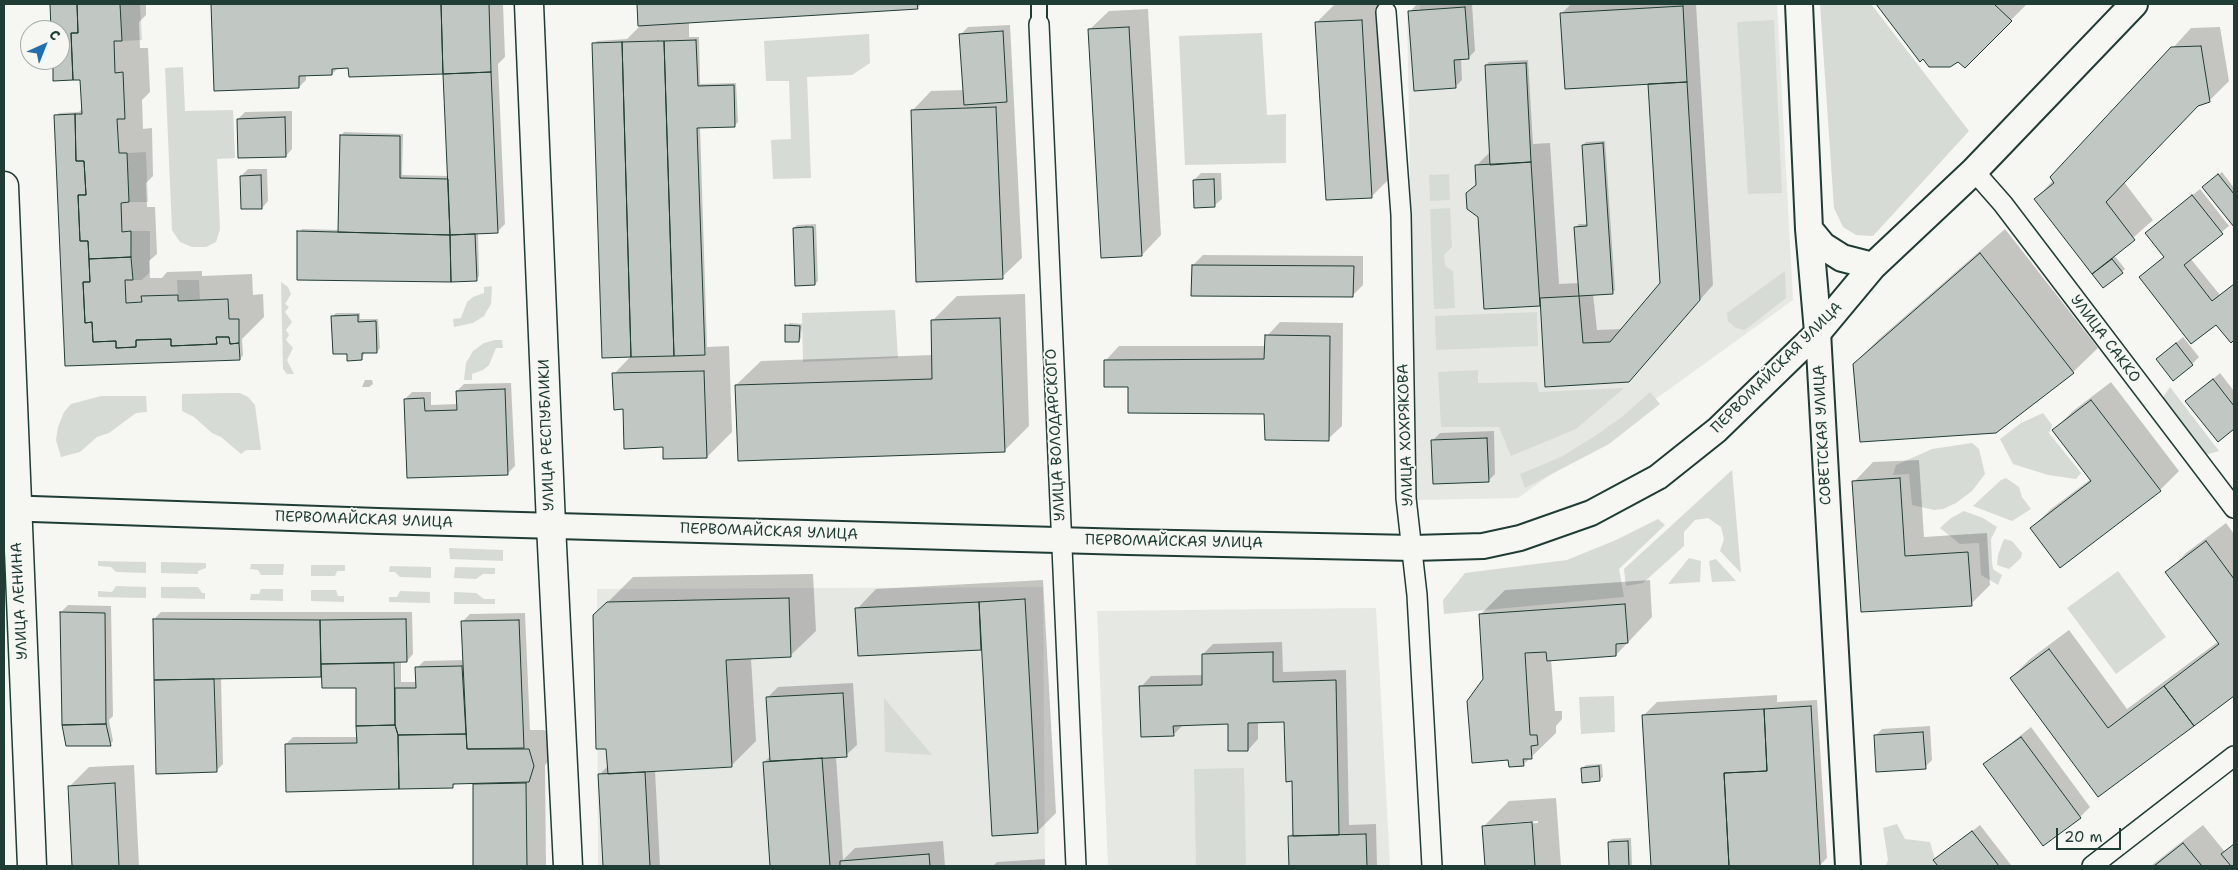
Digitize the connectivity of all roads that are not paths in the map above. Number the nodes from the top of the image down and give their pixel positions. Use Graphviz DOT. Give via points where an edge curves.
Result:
graph roads {
  1 [pos="529,4"];
  2 [pos="1039,4"];
  3 [pos="1798,4"];
  4 [pos="2134,4"];
  5 [pos="1386,8"];
  6 [pos="1039,24"];
  7 [pos="1974,171"];
  8 [pos="4,186"];
  9 [pos="1809,229"];
  10 [pos="1873,266"];
  11 [pos="1818,332"];
  12 [pos="10,508"];
  13 [pos="2234,508"];
  14 [pos="551,525"];
  15 [pos="1062,540"];
  16 [pos="1413,548"];
  17 [pos="2234,756"];
  18 [pos="32,866"];
  19 [pos="568,866"];
  20 [pos="1076,866"];
  21 [pos="1432,866"];
  22 [pos="1848,866"];
  23 [pos="2092,866"];
  1 -- 14 [label="main road, УЛИЦА РЕСПУБЛИКИ"];
  2 -- 6 [label="street, УЛИЦА ВОЛОДАРСКОГО"];
  3 -- 9 [label="main road, СОВЕТСКАЯ УЛИЦА"];
  4 -- 7 [label="main road, ПЕРВОМАЙСКАЯ УЛИЦА"];
  5 -- 16 [label="street, УЛИЦА ХОХРЯКОВА" via="1401,215 1406,498"];
  6 -- 15 [label="street, УЛИЦА ВОЛОДАРСКОГО"];
  7 -- 10 [label="main road, ПЕРВОМАЙСКАЯ УЛИЦА"];
  7 -- 13 [label="street, УЛИЦА САККО"];
  8 -- 12 [label="main road, УЛИЦА ЛЕНИНА"];
  9 -- 10 [label="main road" via="1823,246 1842,258"];
  9 -- 11 [label="main road, СОВЕТСКАЯ УЛИЦА"];
  10 -- 11 [label="main road, ПЕРВОМАЙСКАЯ УЛИЦА"];
  11 -- 16 [label="street, ПЕРВОМАЙСКАЯ УЛИЦА" via="1717,430 1665,471 1625,496 1591,513 1520,538 1483,546"];
  11 -- 22 [label="street, СОВЕТСКАЯ УЛИЦА"];
  12 -- 14 [label="street, ПЕРВОМАЙСКАЯ УЛИЦА"];
  12 -- 18 [label="main road, УЛИЦА ЛЕНИНА"];
  14 -- 15 [label="street, ПЕРВОМАЙСКАЯ УЛИЦА"];
  14 -- 19 [label="main road, УЛИЦА РЕСПУБЛИКИ"];
  15 -- 16 [label="street, ПЕРВОМАЙСКАЯ УЛИЦА"];
  15 -- 20 [label="street, УЛИЦА ВОЛОДАРСКОГО"];
  16 -- 21 [label="street, УЛИЦА ХОХРЯКОВА"];
  17 -- 23 [label="street"];
}
